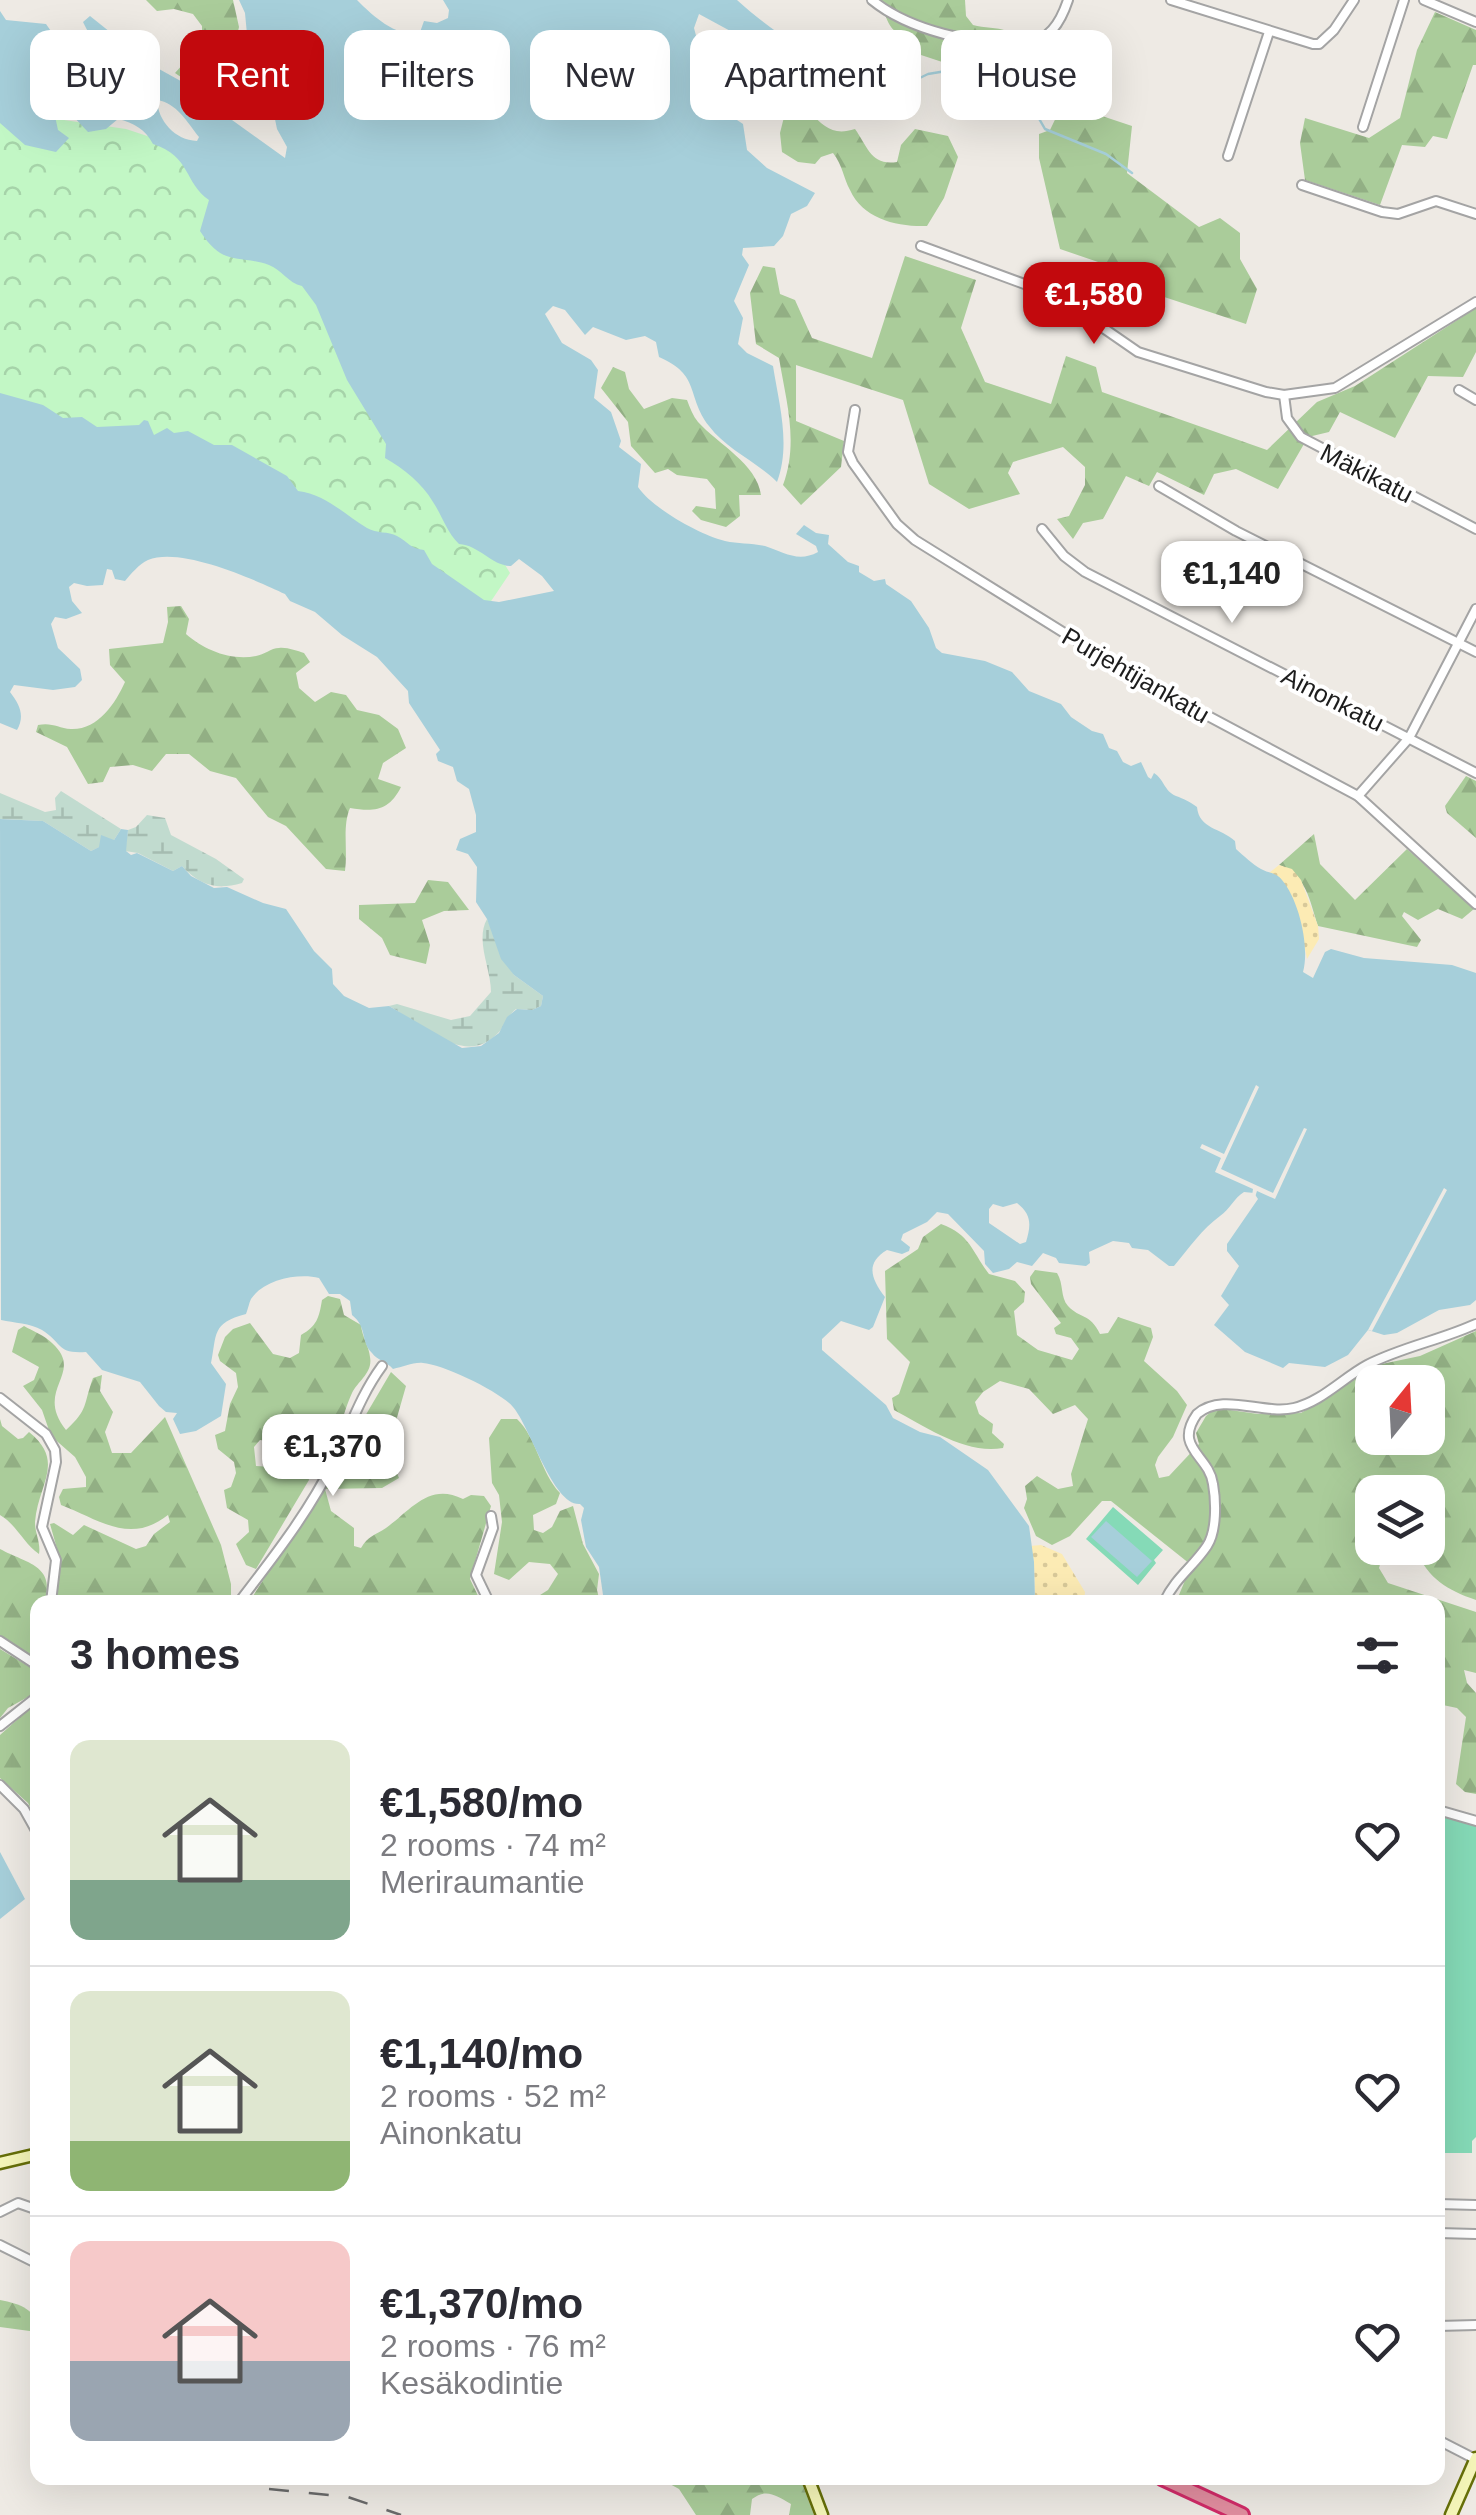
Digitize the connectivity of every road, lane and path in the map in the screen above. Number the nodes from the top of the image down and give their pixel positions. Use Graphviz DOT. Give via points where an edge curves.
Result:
graph roads {
  1 [pos="872,0"];
  2 [pos="1068,0"];
  3 [pos="1171,0"];
  4 [pos="1354,0"];
  5 [pos="1404,0"];
  6 [pos="1424,0"];
  7 [pos="1476,22"];
  8 [pos="1270,32"];
  9 [pos="1363,128"];
  10 [pos="1228,156"];
  11 [pos="1302,185"];
  12 [pos="1476,214"];
  13 [pos="921,246"];
  14 [pos="1476,302"];
  15 [pos="1459,390"];
  16 [pos="1284,395"];
  17 [pos="1476,400"];
  18 [pos="855,410"];
  19 [pos="1158,486"];
  20 [pos="1042,529"];
  21 [pos="1476,529"];
  22 [pos="1476,608"];
  23 [pos="1458,642"];
  24 [pos="1476,652"];
  25 [pos="1409,738"];
  26 [pos="1476,774"];
  27 [pos="1358,796"];
  28 [pos="1476,904"];
  29 [pos="1476,1324"];
  30 [pos="382,1366"];
  31 [pos="0,1398"];
  32 [pos="492,1516"];
  33 [pos="51,1595"];
  34 [pos="245,1595"];
  35 [pos="486,1595"];
  36 [pos="1168,1595"];
  37 [pos="0,1641"];
  38 [pos="30,1662"];
  39 [pos="30,1702"];
  40 [pos="0,1726"];
  41 [pos="0,1785"];
  42 [pos="1445,1812"];
  43 [pos="30,1820"];
  44 [pos="1476,1821"];
  45 [pos="30,2155"];
  46 [pos="2,2159"];
  47 [pos="1445,2204"];
  48 [pos="1476,2205"];
  49 [pos="30,2207"];
  50 [pos="0,2212"];
  51 [pos="1445,2234"];
  52 [pos="1476,2234"];
  53 [pos="0,2245"];
  54 [pos="30,2260"];
  55 [pos="1445,2326"];
  56 [pos="1476,2326"];
  57 [pos="1445,2443"];
  58 [pos="1476,2458"];
  59 [pos="811,2485"];
  60 [pos="1177,2485"];
  61 [pos="822,2515"];
  62 [pos="1242,2515"];
  63 [pos="1451,2515"];
  1 -- 2 [label="street" via="916,26 1024,46 1050,34"];
  3 -- 8 [label="street"];
  4 -- 8 [label="street" via="1319,44"];
  5 -- 9 [label="street"];
  6 -- 7 [label="street"];
  8 -- 10 [label="street"];
  11 -- 12 [label="street" via="1382,212 1408,212 1436,201"];
  13 -- 16 [label="street" via="1057,296 1138,352"];
  14 -- 16 [label="street" via="1352,380"];
  15 -- 17 [label="street"];
  16 -- 21 [label="street, Mäkikatu" via="1287,418 1300,437"];
  18 -- 27 [label="street, Purjehtijankatu" via="848,452 853,463 915,540 1135,677"];
  19 -- 23 [label="street"];
  20 -- 25 [label="street, Ainonkatu" via="1084,572"];
  22 -- 23 [label="street"];
  23 -- 24 [label="street"];
  23 -- 25 [label="street"];
  25 -- 26 [label="street, Ainonkatu"];
  25 -- 27 [label="street"];
  27 -- 28 [label="street, Purjehtijankatu"];
  29 -- 36 [label="street" via="1367,1365 1308,1404 1252,1409 1220,1403 1197,1414 1190,1448 1210,1473 1213,1530"];
  30 -- 34 [label="street" via="361,1394 333,1464"];
  31 -- 33 [label="street" via="56,1450 42,1527 56,1565"];
  32 -- 35 [label="street" via="476,1575"];
  37 -- 38 [label="street"];
  39 -- 40 [label="street"];
  41 -- 43 [label="street"];
  42 -- 44 [label="street"];
  45 -- 46 [label="main road"];
  47 -- 48 [label="street"];
  49 -- 50 [label="street" via="18,2203"];
  51 -- 52 [label="street"];
  53 -- 54 [label="street"];
  55 -- 56 [label="street"];
  57 -- 58 [label="street"];
  58 -- 63 [label="main road"];
  59 -- 61 [label="main road"];
  60 -- 62 [label="highway"];
}
